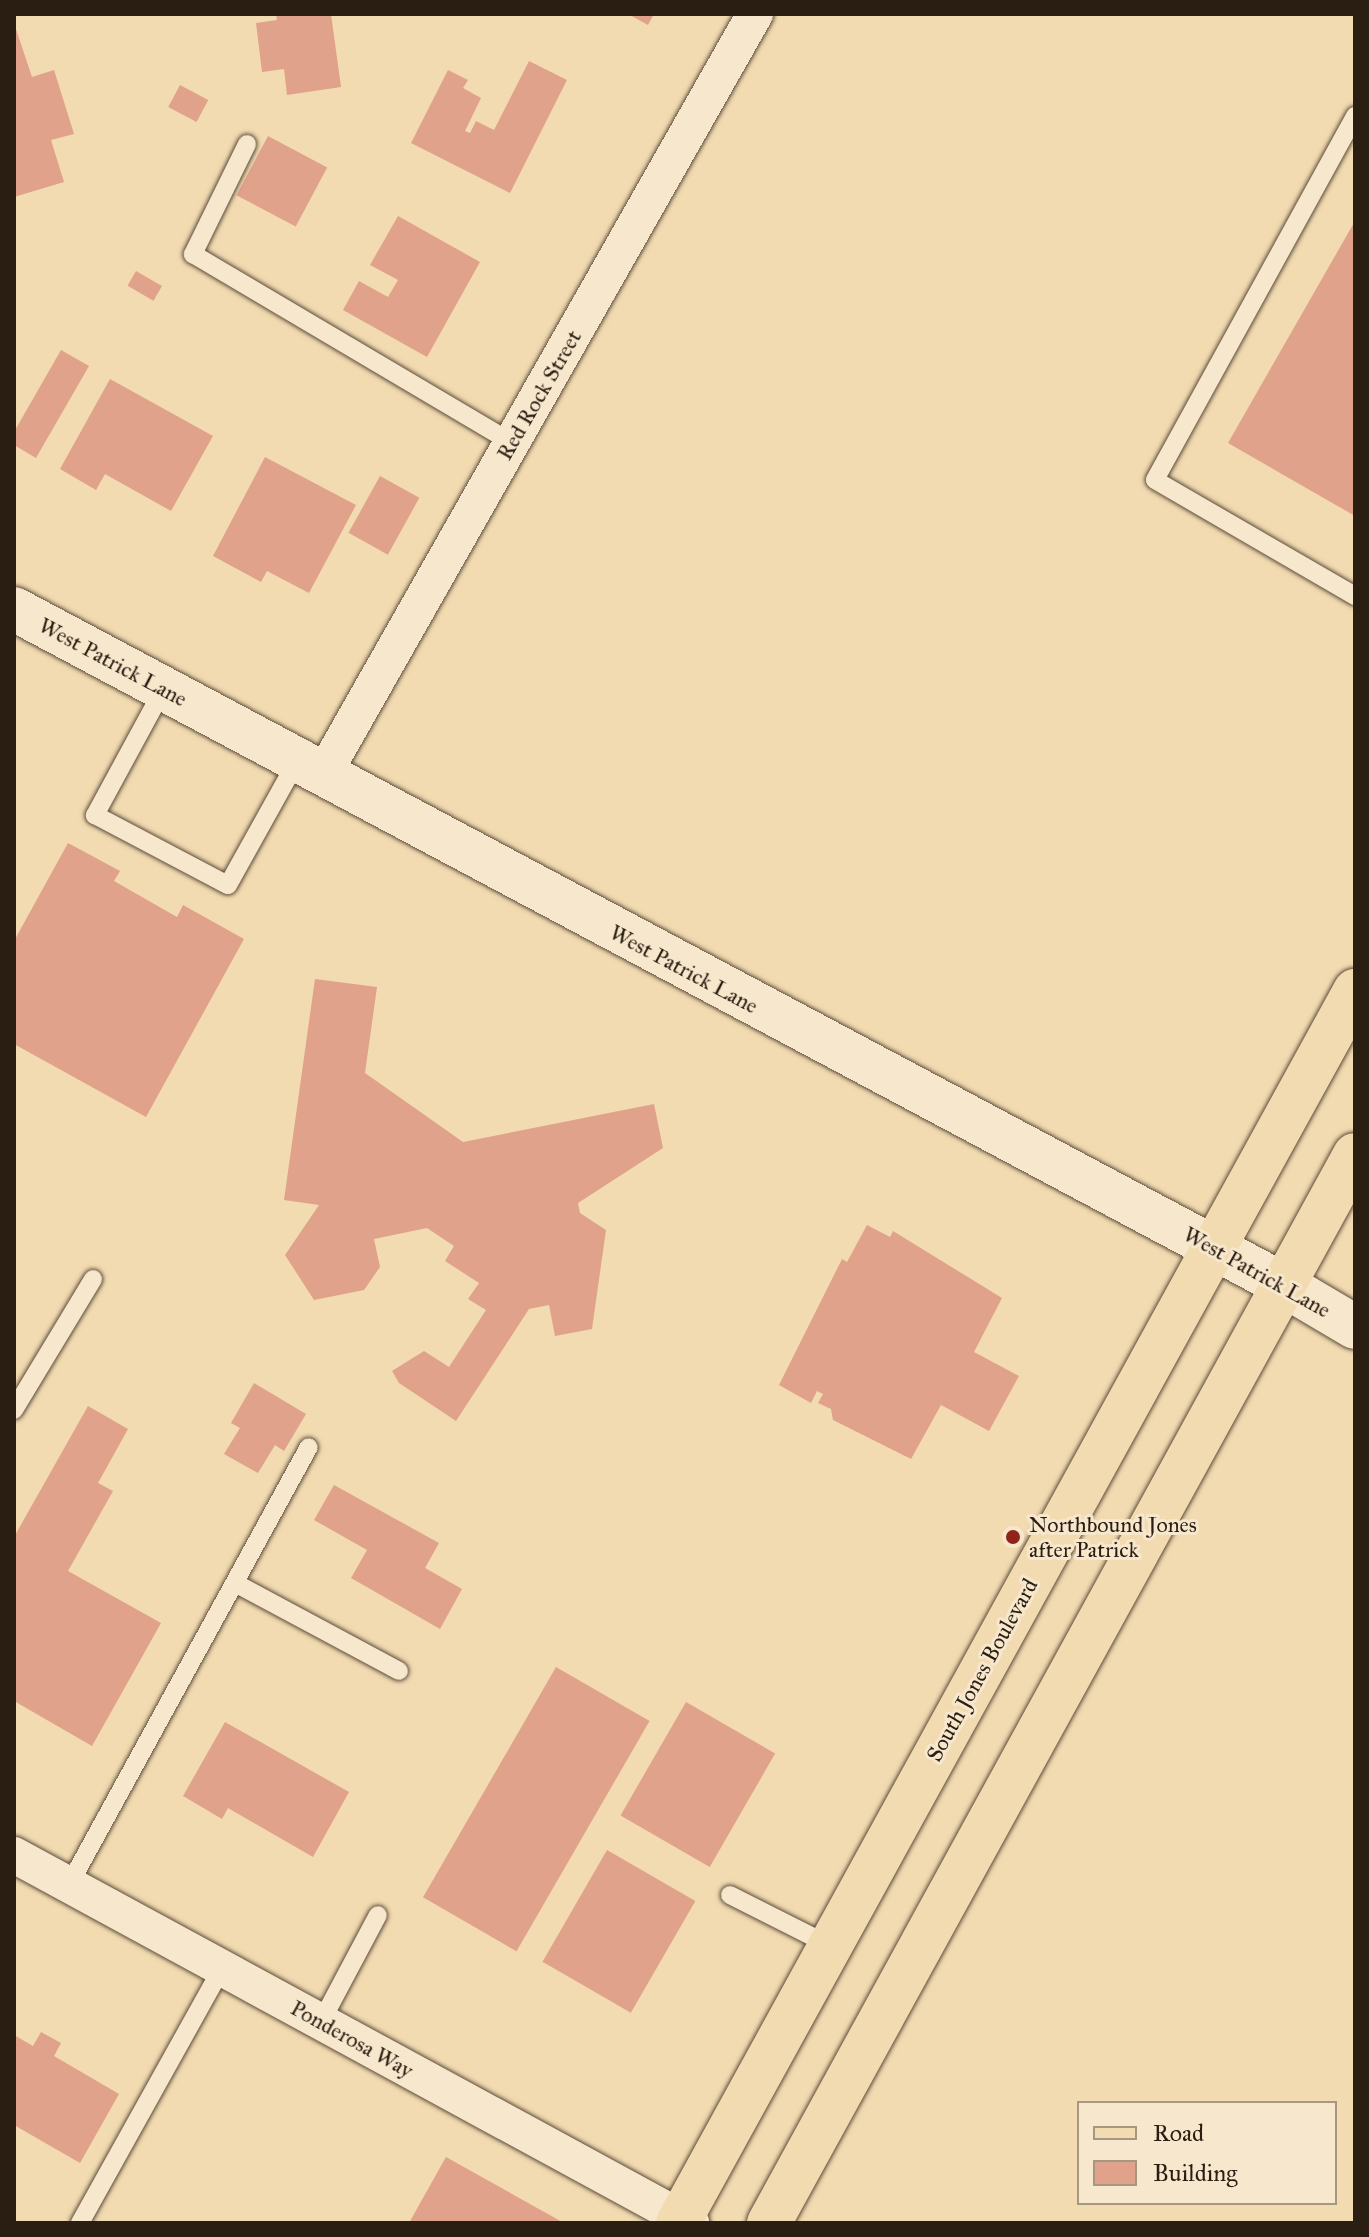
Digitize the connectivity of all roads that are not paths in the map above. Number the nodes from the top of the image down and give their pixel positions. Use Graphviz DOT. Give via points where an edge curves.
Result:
graph roads {
  1 [pos="755,14"];
  2 [pos="1355,116"];
  3 [pos="247,144"];
  4 [pos="512,443"];
  5 [pos="1355,596"];
  6 [pos="14,609"];
  7 [pos="164,688"];
  8 [pos="310,768"];
  9 [pos="1355,991"];
  10 [pos="1355,1155"];
  11 [pos="1214,1248"];
  12 [pos="93,1279"];
  13 [pos="1284,1285"];
  14 [pos="1355,1327"];
  15 [pos="14,1410"];
  16 [pos="309,1447"];
  17 [pos="235,1583"];
  18 [pos="399,1671"];
  19 [pos="14,1855"];
  20 [pos="69,1885"];
  21 [pos="730,1895"];
  22 [pos="378,1915"];
  23 [pos="831,1946"];
  24 [pos="222,1968"];
  25 [pos="321,2022"];
  26 [pos="683,2221"];
  27 [pos="80,2223"];
  28 [pos="769,2223"];
  1 -- 4 [label="street, Red Rock Street"];
  2 -- 5 [label="lane" via="1155,480"];
  3 -- 4 [label="lane" via="193,254"];
  4 -- 8 [label="street, Red Rock Street"];
  6 -- 7 [label="street, West Patrick Lane"];
  7 -- 8 [label="street, West Patrick Lane"];
  7 -- 8 [label="lane" via="95,815 228,885"];
  8 -- 11 [label="street, West Patrick Lane"];
  9 -- 11 [label="main road, South Jones Boulevard"];
  10 -- 13 [label="main road"];
  11 -- 13 [label="street, West Patrick Lane"];
  11 -- 23 [label="main road, South Jones Boulevard"];
  12 -- 15 [label="lane"];
  13 -- 14 [label="street, West Patrick Lane"];
  13 -- 28 [label="main road"];
  16 -- 17 [label="lane"];
  17 -- 18 [label="lane"];
  17 -- 20 [label="lane"];
  19 -- 20 [label="street, Ponderosa Way"];
  20 -- 24 [label="street, Ponderosa Way"];
  21 -- 23 [label="lane"];
  22 -- 25 [label="lane"];
  23 -- 26 [label="main road, South Jones Boulevard"];
  24 -- 25 [label="street, Ponderosa Way"];
  24 -- 27 [label="lane"];
  25 -- 26 [label="street, Ponderosa Way"];
}
